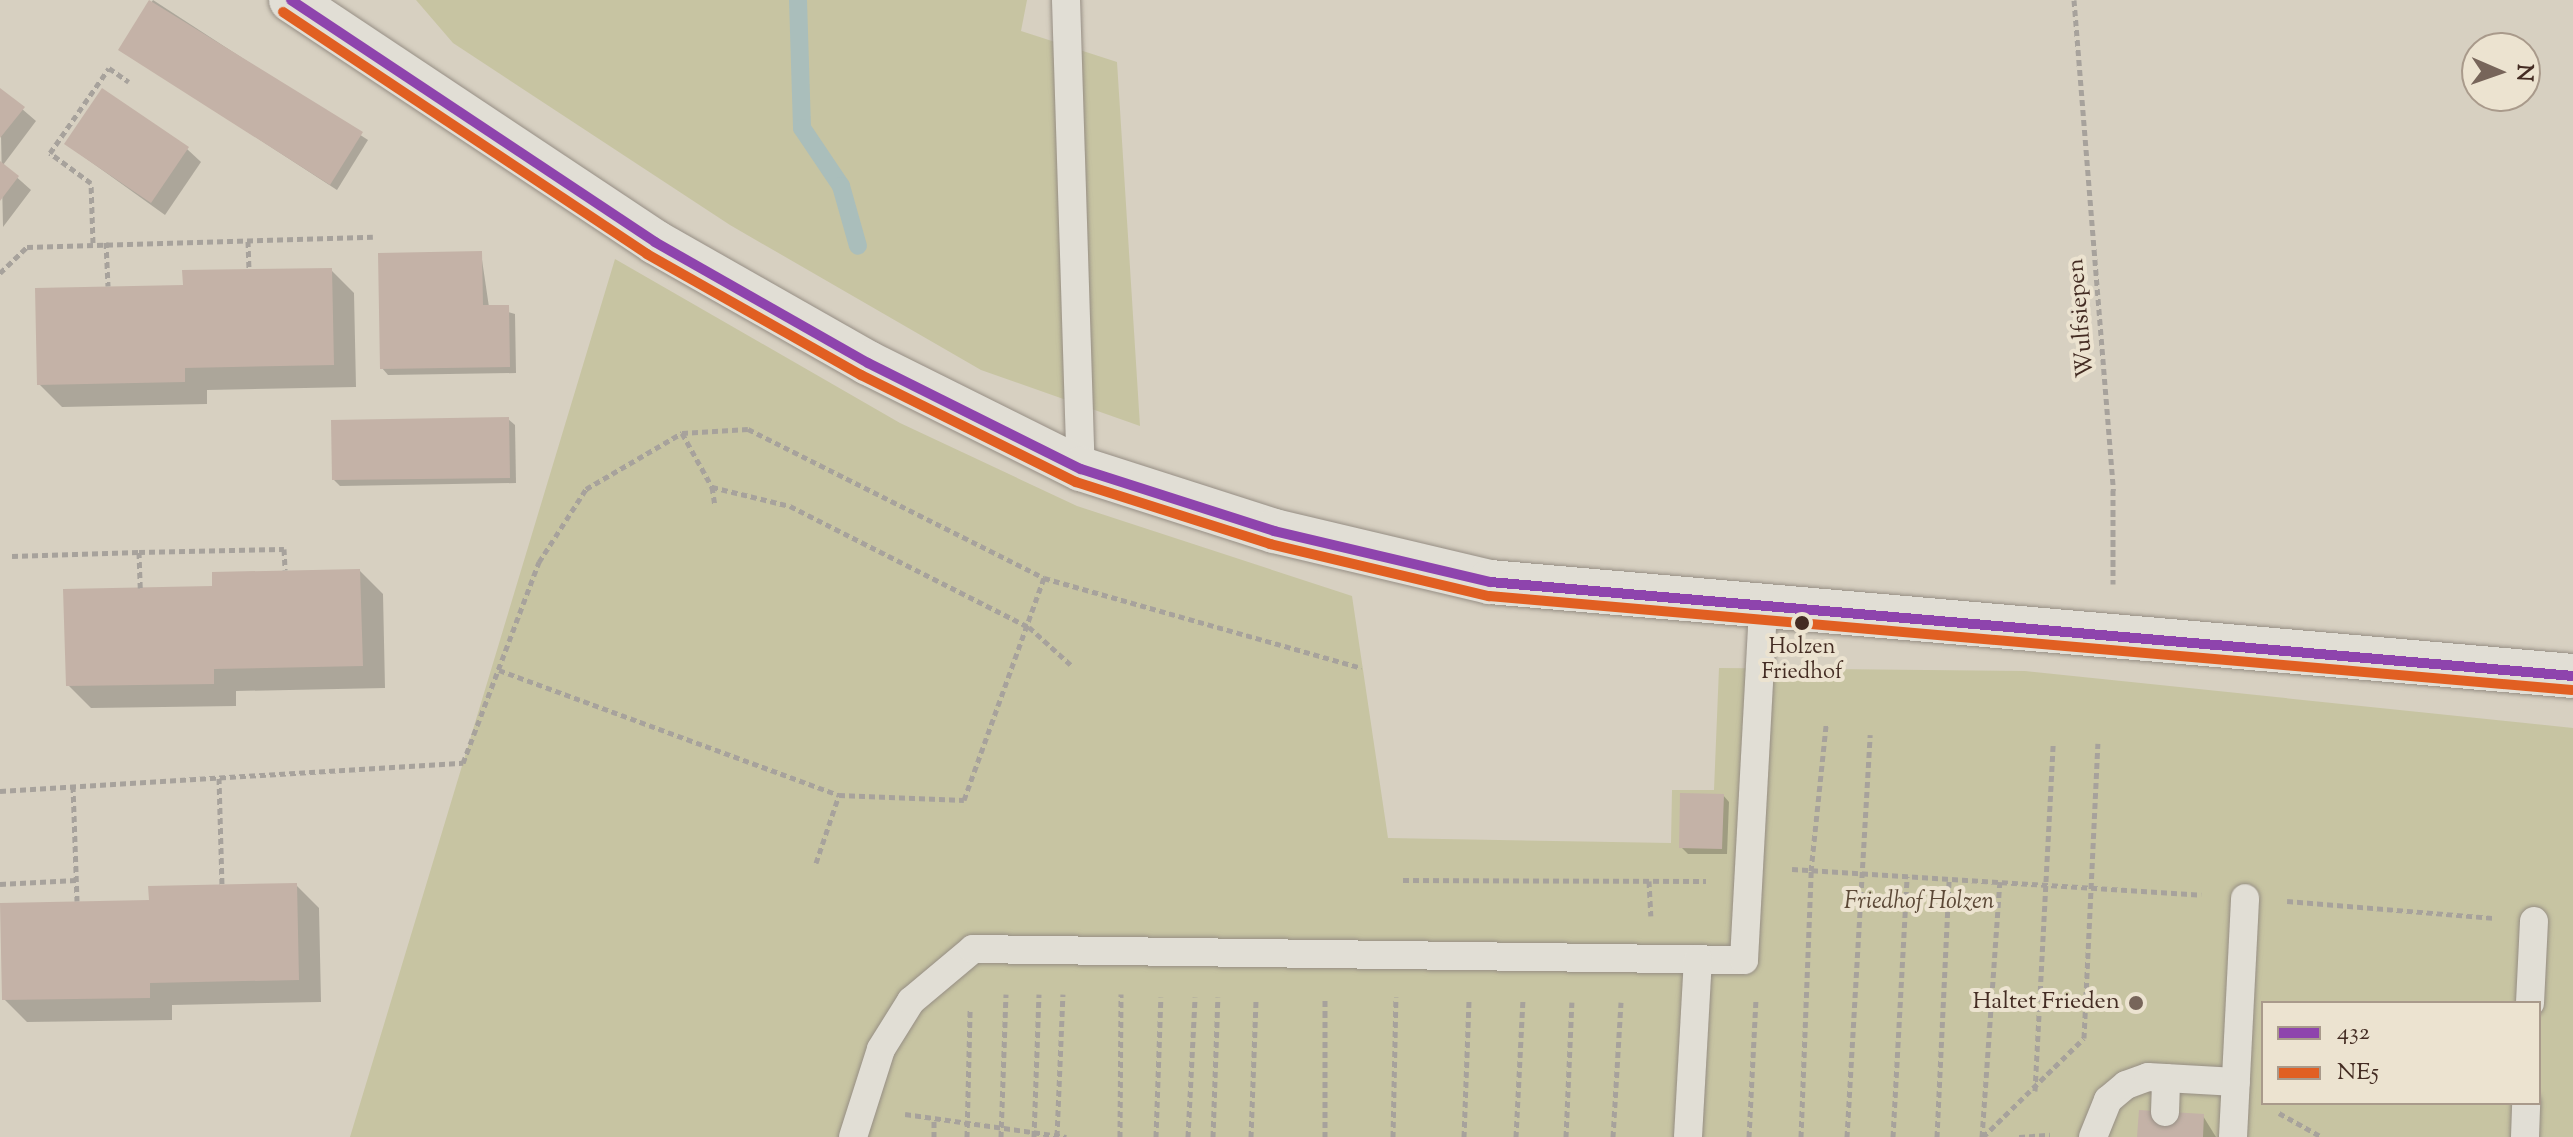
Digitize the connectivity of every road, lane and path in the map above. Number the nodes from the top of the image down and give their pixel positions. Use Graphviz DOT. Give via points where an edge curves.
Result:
graph roads {
  1 [pos="291,0"];
  2 [pos="1066,0"];
  3 [pos="2074,0"];
  4 [pos="129,82"];
  5 [pos="373,237"];
  6 [pos="248,241"];
  7 [pos="106,242"];
  8 [pos="93,243"];
  9 [pos="249,269"];
  10 [pos="0,273"];
  11 [pos="108,286"];
  12 [pos="682,433"];
  13 [pos="1081,469"];
  14 [pos="712,487"];
  15 [pos="715,506"];
  16 [pos="139,552"];
  17 [pos="12,556"];
  18 [pos="285,570"];
  19 [pos="1044,578"];
  20 [pos="140,588"];
  21 [pos="1763,604"];
  22 [pos="1029,627"];
  23 [pos="2113,633"];
  24 [pos="1072,666"];
  25 [pos="1362,668"];
  26 [pos="499,670"];
  27 [pos="2573,676"];
  28 [pos="1826,725"];
  29 [pos="1870,735"];
  30 [pos="2098,743"];
  31 [pos="2053,745"];
  32 [pos="219,778"];
  33 [pos="73,786"];
  34 [pos="0,791"];
  35 [pos="839,795"];
  36 [pos="816,863"];
  37 [pos="1795,869"];
  38 [pos="1811,871"];
  39 [pos="1857,873"];
  40 [pos="1907,876"];
  41 [pos="1949,879"];
  42 [pos="76,880"];
  43 [pos="1403,880"];
  44 [pos="1748,882"];
  45 [pos="2000,882"];
  46 [pos="0,884"];
  47 [pos="222,884"];
  48 [pos="2045,885"];
  49 [pos="2090,888"];
  50 [pos="2245,898"];
  51 [pos="77,901"];
  52 [pos="2534,921"];
  53 [pos="1162,948"];
  54 [pos="1209,948"];
  55 [pos="1257,948"];
  56 [pos="973,949"];
  57 [pos="1008,949"];
  58 [pos="1052,949"];
  59 [pos="1122,949"];
  60 [pos="1326,950"];
  61 [pos="1397,952"];
  62 [pos="1471,954"];
  63 [pos="1526,955"];
  64 [pos="1574,956"];
  65 [pos="1624,957"];
  66 [pos="1698,959"];
  67 [pos="1744,960"];
  68 [pos="2530,1001"];
  69 [pos="2166,1078"];
  70 [pos="2236,1082"];
  71 [pos="2035,1092"];
  72 [pos="2526,1105"];
  73 [pos="859,1108"];
  74 [pos="2165,1112"];
  75 [pos="934,1118"];
  76 [pos="967,1123"];
  77 [pos="1001,1128"];
  78 [pos="1034,1135"];
  79 [pos="1057,1136"];
  80 [pos="2040,1136"];
  81 [pos="853,1137"];
  82 [pos="934,1137"];
  83 [pos="967,1137"];
  84 [pos="1001,1137"];
  85 [pos="1066,1137"];
  86 [pos="1120,1137"];
  87 [pos="1156,1137"];
  88 [pos="1188,1137"];
  89 [pos="1213,1137"];
  90 [pos="1251,1137"];
  91 [pos="1325,1137"];
  92 [pos="1393,1137"];
  93 [pos="1464,1137"];
  94 [pos="1516,1137"];
  95 [pos="1566,1137"];
  96 [pos="1613,1137"];
  97 [pos="1688,1137"];
  98 [pos="1749,1137"];
  99 [pos="1801,1137"];
  100 [pos="1847,1137"];
  101 [pos="1893,1137"];
  102 [pos="1937,1137"];
  103 [pos="1982,1137"];
  104 [pos="2019,1137"];
  105 [pos="2093,1137"];
  106 [pos="2233,1137"];
  107 [pos="2525,1137"];
  1 -- 13 [label="main road" via="655,242 868,363"];
  2 -- 13 [label="lane"];
  3 -- 23 [label="path, Wulfsiepen" via="2113,490"];
  4 -- 8 [label="path" via="109,68 50,153 91,183"];
  5 -- 6 [label="path"];
  6 -- 7 [label="path"];
  6 -- 9 [label="path"];
  7 -- 8 [label="path"];
  7 -- 11 [label="path"];
  8 -- 10 [label="path" via="27,247"];
  12 -- 14 [label="path"];
  12 -- 19 [label="path" via="748,429"];
  12 -- 26 [label="path" via="586,489 539,562"];
  13 -- 21 [label="main road" via="1274,531 1490,582"];
  14 -- 15 [label="path"];
  14 -- 22 [label="path" via="790,506"];
  16 -- 17 [label="path"];
  16 -- 18 [label="path" via="284,549"];
  16 -- 20 [label="path"];
  19 -- 22 [label="path"];
  19 -- 25 [label="path"];
  21 -- 23 [label="main road"];
  21 -- 44 [label="lane"];
  22 -- 24 [label="path"];
  22 -- 35 [label="path" via="964,800"];
  23 -- 27 [label="main road"];
  26 -- 32 [label="path" via="463,763"];
  26 -- 35 [label="path"];
  28 -- 38 [label="path"];
  29 -- 39 [label="path"];
  30 -- 49 [label="path"];
  31 -- 48 [label="path"];
  32 -- 33 [label="path"];
  32 -- 47 [label="path"];
  33 -- 34 [label="path"];
  33 -- 42 [label="path"];
  35 -- 36 [label="path"];
  37 -- 38 [label="path"];
  38 -- 39 [label="path"];
  38 -- 99 [label="path"];
  39 -- 40 [label="path"];
  39 -- 100 [label="path"];
  40 -- 41 [label="path"];
  40 -- 101 [label="path"];
  41 -- 45 [label="path"];
  41 -- 102 [label="path"];
  42 -- 46 [label="path"];
  42 -- 51 [label="path"];
  43 -- 44 [label="path"];
  44 -- 67 [label="lane"];
  45 -- 48 [label="path"];
  45 -- 103 [label="path"];
  48 -- 49 [label="path"];
  48 -- 71 [label="path"];
  49 -- 50 [label="path"];
  49 -- 71 [label="path" via="2084,1038"];
  50 -- 52 [label="path"];
  50 -- 70 [label="lane"];
  52 -- 68 [label="lane"];
  53 -- 54 [label="lane"];
  53 -- 59 [label="lane"];
  53 -- 87 [label="path"];
  54 -- 55 [label="lane"];
  54 -- 88 [label="path"];
  54 -- 89 [label="path"];
  55 -- 60 [label="lane"];
  55 -- 90 [label="path"];
  56 -- 57 [label="lane"];
  56 -- 73 [label="lane" via="911,1001 881,1049"];
  56 -- 76 [label="path"];
  57 -- 58 [label="lane"];
  57 -- 77 [label="path"];
  58 -- 59 [label="lane"];
  58 -- 78 [label="path"];
  58 -- 79 [label="path"];
  59 -- 86 [label="path"];
  60 -- 61 [label="lane"];
  60 -- 91 [label="path"];
  61 -- 62 [label="lane"];
  61 -- 92 [label="path"];
  62 -- 63 [label="lane"];
  62 -- 93 [label="path"];
  63 -- 64 [label="lane"];
  63 -- 94 [label="path"];
  64 -- 65 [label="lane"];
  64 -- 95 [label="path"];
  65 -- 66 [label="lane"];
  65 -- 96 [label="path"];
  66 -- 67 [label="lane"];
  66 -- 97 [label="lane"];
  67 -- 98 [label="path" via="1758,980"];
  69 -- 70 [label="lane"];
  69 -- 74 [label="lane"];
  69 -- 105 [label="lane" via="2126,1085 2108,1100"];
  70 -- 106 [label="lane"];
  71 -- 103 [label="path"];
  72 -- 107 [label="lane"];
  73 -- 75 [label="path"];
  73 -- 81 [label="lane"];
  75 -- 76 [label="path"];
  75 -- 82 [label="path"];
  76 -- 77 [label="path"];
  76 -- 83 [label="path"];
  77 -- 78 [label="path"];
  77 -- 84 [label="path"];
  78 -- 79 [label="path"];
  79 -- 85 [label="path"];
  80 -- 104 [label="path"];
}
